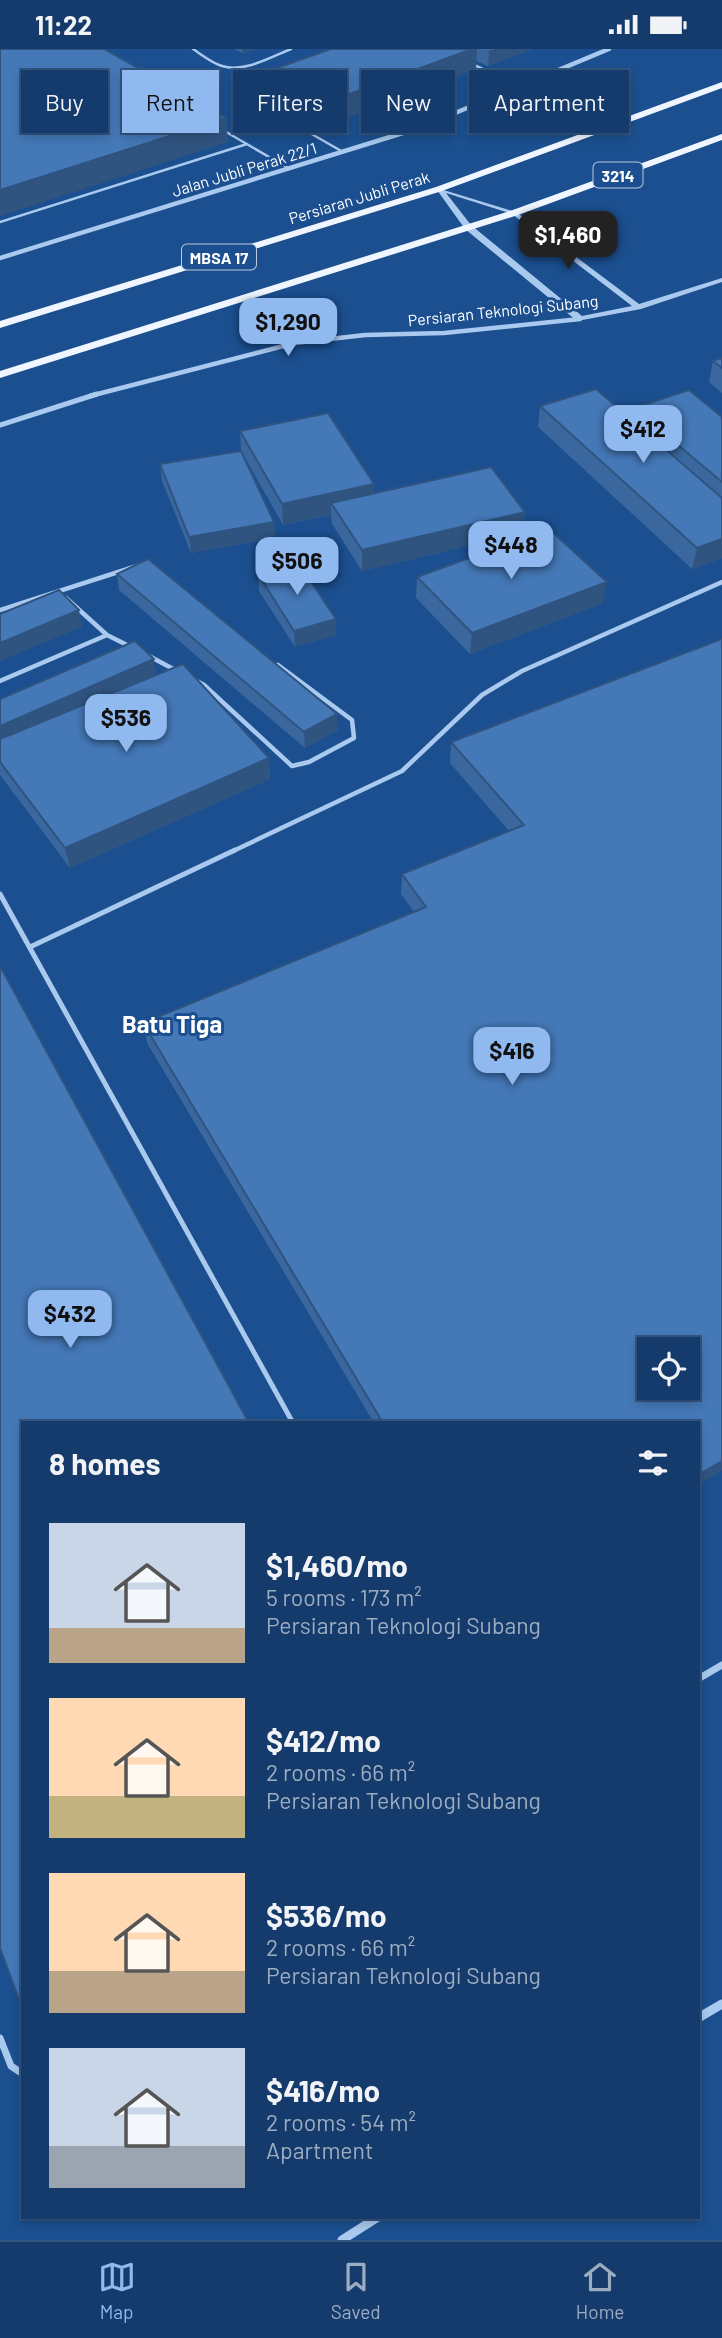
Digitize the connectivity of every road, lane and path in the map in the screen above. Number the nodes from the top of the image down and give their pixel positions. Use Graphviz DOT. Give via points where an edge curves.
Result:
graph roads {
  1 [pos="192,49"];
  2 [pos="291,49"];
  3 [pos="609,49"];
  4 [pos="464,60"];
  5 [pos="485,70"];
  6 [pos="558,70"];
  7 [pos="722,85"];
  8 [pos="469,107"];
  9 [pos="219,128"];
  10 [pos="310,133"];
  11 [pos="722,137"];
  12 [pos="247,144"];
  13 [pos="343,152"];
  14 [pos="288,168"];
  15 [pos="439,189"];
  16 [pos="514,213"];
  17 [pos="0,222"];
  18 [pos="468,227"];
  19 [pos="0,258"];
  20 [pos="722,280"];
  21 [pos="638,307"];
  22 [pos="580,319"];
  23 [pos="0,325"];
  24 [pos="0,375"];
  25 [pos="0,425"];
  26 [pos="146,568"];
  27 [pos="722,582"];
  28 [pos="59,591"];
  29 [pos="0,610"];
  30 [pos="107,635"];
  31 [pos="276,664"];
  32 [pos="180,672"];
  33 [pos="192,678"];
  34 [pos="0,681"];
  35 [pos="0,894"];
  36 [pos="30,947"];
  37 [pos="292,1421"];
  38 [pos="722,1665"];
  39 [pos="700,1678"];
  40 [pos="722,2004"];
  41 [pos="700,2017"];
  42 [pos="0,2038"];
  43 [pos="21,2073"];
  44 [pos="375,2219"];
  45 [pos="342,2240"];
  1 -- 2 [label="lane" via="230,67"];
  3 -- 6 [label="street, Jalan Jubli Perak 22/1"];
  4 -- 5 [label="lane"];
  7 -- 15 [label="main road, Persiaran Jubli Perak"];
  8 -- 13 [label="street, Jalan Jubli Perak 22/1"];
  9 -- 12 [label="lane"];
  10 -- 13 [label="lane"];
  11 -- 16 [label="main road, 3214"];
  12 -- 14 [label="lane"];
  12 -- 17 [label="lane"];
  13 -- 14 [label="street, Jalan Jubli Perak 22/1"];
  14 -- 19 [label="street, Jalan Jubli Perak 22/1"];
  15 -- 16 [label="street"];
  15 -- 18 [label="street"];
  15 -- 23 [label="main road, Persiaran Jubli Perak / MBSA 17"];
  16 -- 18 [label="main road, 3214"];
  16 -- 21 [label="street"];
  18 -- 22 [label="street"];
  18 -- 24 [label="main road, MBSA 17"];
  20 -- 21 [label="street, Persiaran Teknologi Subang"];
  21 -- 22 [label="street, Persiaran Teknologi Subang"];
  22 -- 25 [label="street, Persiaran Teknologi Subang" via="295,343 64,403"];
  26 -- 28 [label="lane" via="135,565"];
  27 -- 36 [label="lane" via="522,671 482,695 402,771"];
  28 -- 29 [label="lane"];
  28 -- 30 [label="lane"];
  30 -- 32 [label="lane"];
  30 -- 34 [label="lane"];
  31 -- 33 [label="lane" via="352,720 354,739 292,766"];
  35 -- 36 [label="lane"];
  36 -- 37 [label="lane"];
  38 -- 39 [label="lane"];
  40 -- 41 [label="street"];
  42 -- 43 [label="lane" via="11,2066"];
  44 -- 45 [label="street"];
}
